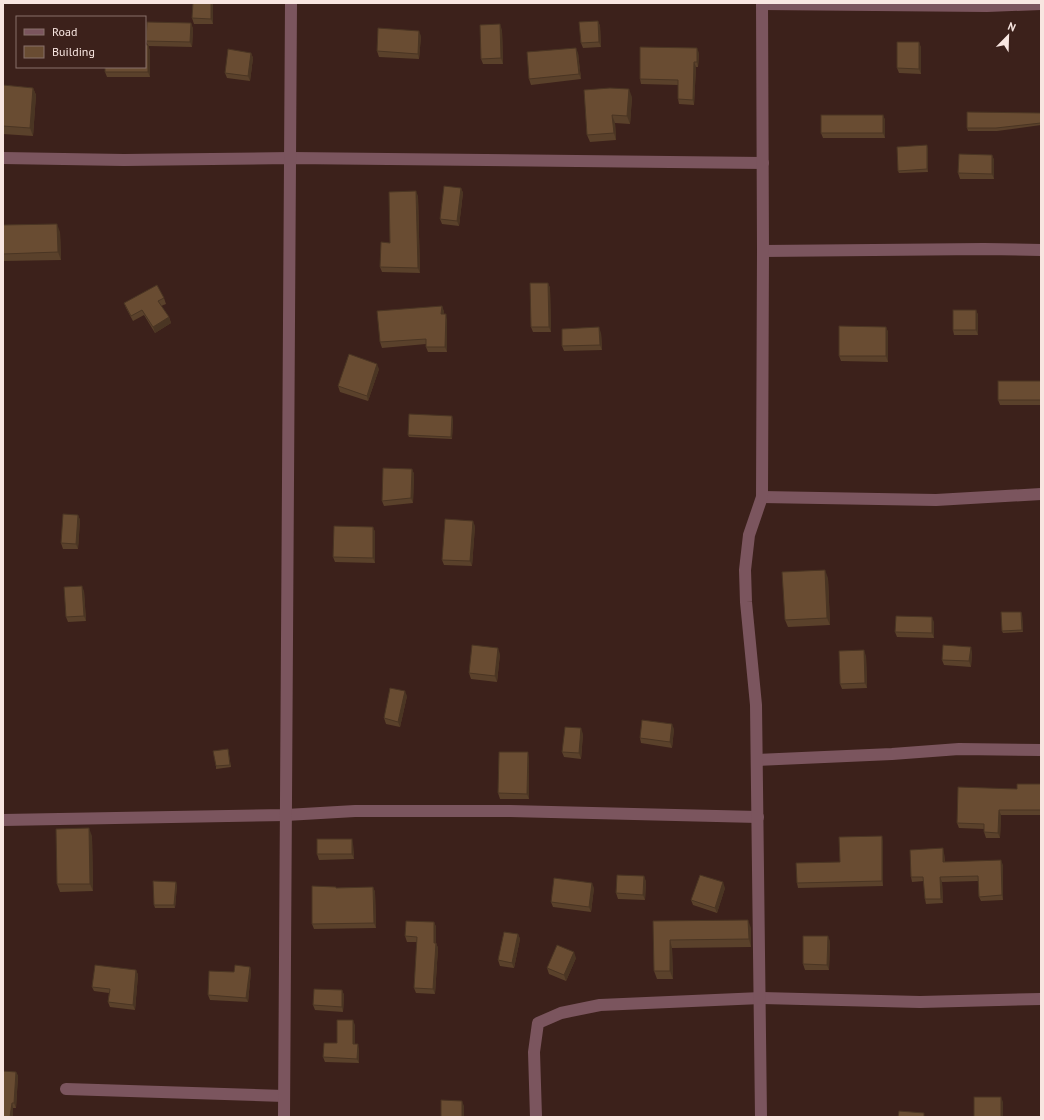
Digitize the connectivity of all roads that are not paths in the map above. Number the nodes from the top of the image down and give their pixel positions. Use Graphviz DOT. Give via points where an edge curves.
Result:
graph roads {
  1 [pos="291,3"];
  2 [pos="762,3"];
  3 [pos="1041,4"];
  4 [pos="3,158"];
  5 [pos="291,158"];
  6 [pos="763,163"];
  7 [pos="1041,250"];
  8 [pos="763,251"];
  9 [pos="1041,494"];
  10 [pos="762,497"];
  11 [pos="1041,750"];
  12 [pos="757,760"];
  13 [pos="286,815"];
  14 [pos="758,817"];
  15 [pos="3,820"];
  16 [pos="761,998"];
  17 [pos="1041,999"];
  18 [pos="66,1089"];
  19 [pos="284,1096"];
  20 [pos="284,1117"];
  21 [pos="536,1117"];
  22 [pos="762,1117"];
  1 -- 5 [label="street"];
  2 -- 3 [label="street" via="987,6"];
  2 -- 6 [label="street"];
  4 -- 5 [label="street"];
  5 -- 6 [label="street"];
  5 -- 13 [label="street"];
  6 -- 8 [label="street"];
  7 -- 8 [label="street"];
  8 -- 10 [label="street"];
  9 -- 10 [label="street" via="936,500"];
  10 -- 12 [label="street" via="749,535 745,570 756,705"];
  11 -- 12 [label="street" via="959,749"];
  12 -- 14 [label="street"];
  13 -- 14 [label="street" via="355,811 503,811"];
  13 -- 15 [label="street"];
  13 -- 19 [label="street"];
  14 -- 16 [label="street"];
  16 -- 17 [label="street" via="920,1002"];
  16 -- 21 [label="street" via="600,1005 561,1013 538,1024 534,1052"];
  16 -- 22 [label="street"];
  18 -- 19 [label="street"];
  19 -- 20 [label="street"];
}
